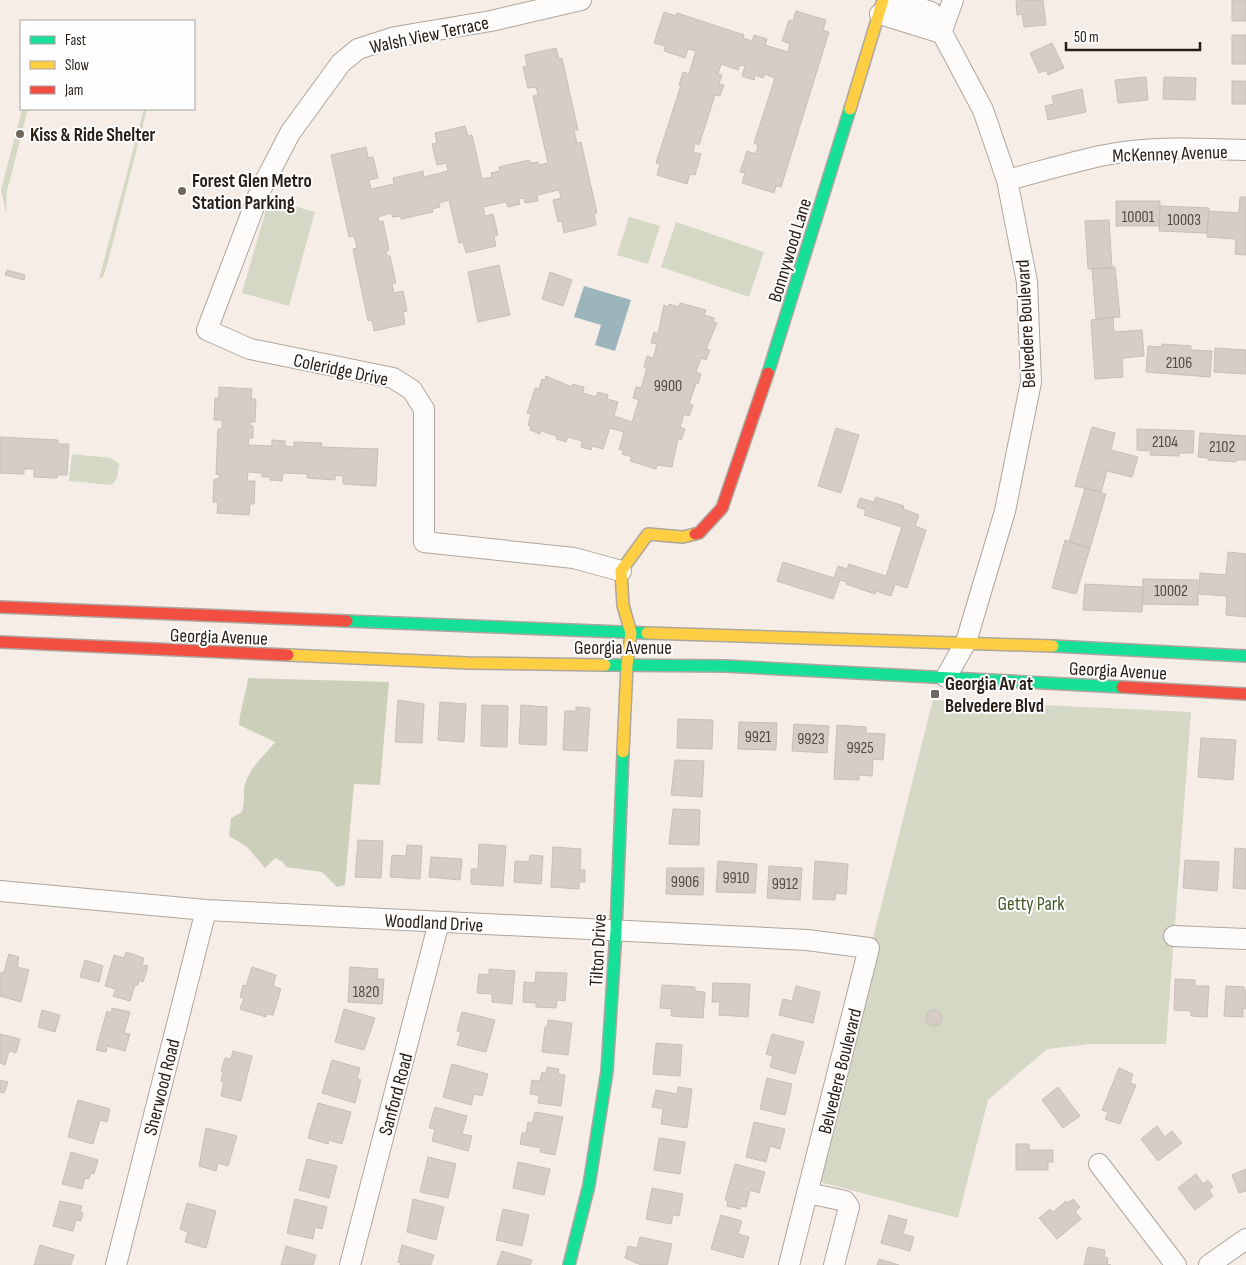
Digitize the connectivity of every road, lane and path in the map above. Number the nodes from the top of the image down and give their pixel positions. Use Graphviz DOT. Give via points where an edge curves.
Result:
graph roads {
  1 [pos="581,0"];
  2 [pos="953,0"];
  3 [pos="886,5"];
  4 [pos="941,33"];
  5 [pos="1246,150"];
  6 [pos="1007,180"];
  7 [pos="207,330"];
  8 [pos="621,570"];
  9 [pos="0,607"];
  10 [pos="631,633"];
  11 [pos="0,642"];
  12 [pos="966,642"];
  13 [pos="1246,656"];
  14 [pos="627,665"];
  15 [pos="946,677"];
  16 [pos="1246,694"];
  17 [pos="0,892"];
  18 [pos="206,910"];
  19 [pos="439,922"];
  20 [pos="616,930"];
  21 [pos="1174,936"];
  22 [pos="1246,939"];
  23 [pos="869,948"];
  24 [pos="1099,1164"];
  25 [pos="808,1193"];
  26 [pos="1246,1239"];
  27 [pos="116,1265"];
  28 [pos="350,1265"];
  29 [pos="569,1265"];
  30 [pos="789,1265"];
  31 [pos="834,1265"];
  32 [pos="1176,1265"];
  33 [pos="1209,1265"];
  1 -- 7 [label="street, Walsh View Terrace" via="491,21 395,37 358,49 341,63 290,133 260,191"];
  2 -- 4 [label="street"];
  3 -- 4 [label="street"];
  3 -- 8 [label="main road, Bonnywood Lane" via="722,508 699,533 683,537 648,534"];
  4 -- 6 [label="street, Belvedere Boulevard" via="983,110"];
  5 -- 6 [label="street, McKenney Avenue" via="1203,148 1102,156"];
  6 -- 12 [label="street, Belvedere Boulevard" via="1027,282 1032,382 1005,511"];
  7 -- 8 [label="street, Coleridge Drive" via="250,349 393,378 412,390 424,409 424,542 574,558"];
  8 -- 10 [label="main road" via="623,605"];
  9 -- 10 [label="main road, Georgia Avenue"];
  10 -- 12 [label="main road, Georgia Avenue"];
  10 -- 14 [label="main road, Tilton Drive"];
  11 -- 14 [label="main road, Georgia Avenue" via="450,663"];
  12 -- 13 [label="main road, Georgia Avenue"];
  12 -- 15 [label="street, Belvedere Boulevard"];
  14 -- 15 [label="main road, Georgia Avenue" via="724,666"];
  14 -- 20 [label="main road, Tilton Drive"];
  15 -- 16 [label="main road, Georgia Avenue"];
  17 -- 18 [label="street, Woodland Drive"];
  18 -- 19 [label="street, Woodland Drive"];
  18 -- 27 [label="street, Sherwood Road"];
  19 -- 20 [label="street, Woodland Drive"];
  19 -- 28 [label="street, Sanford Road"];
  20 -- 23 [label="street, Woodland Drive" via="808,940"];
  20 -- 29 [label="main road, Tilton Drive" via="607,1072 589,1185"];
  21 -- 22 [label="street"];
  23 -- 25 [label="street, Belvedere Boulevard"];
  24 -- 32 [label="street"];
  25 -- 30 [label="street, Belvedere Boulevard"];
  25 -- 31 [label="street" via="844,1202 849,1207"];
  26 -- 33 [label="street"];
}
